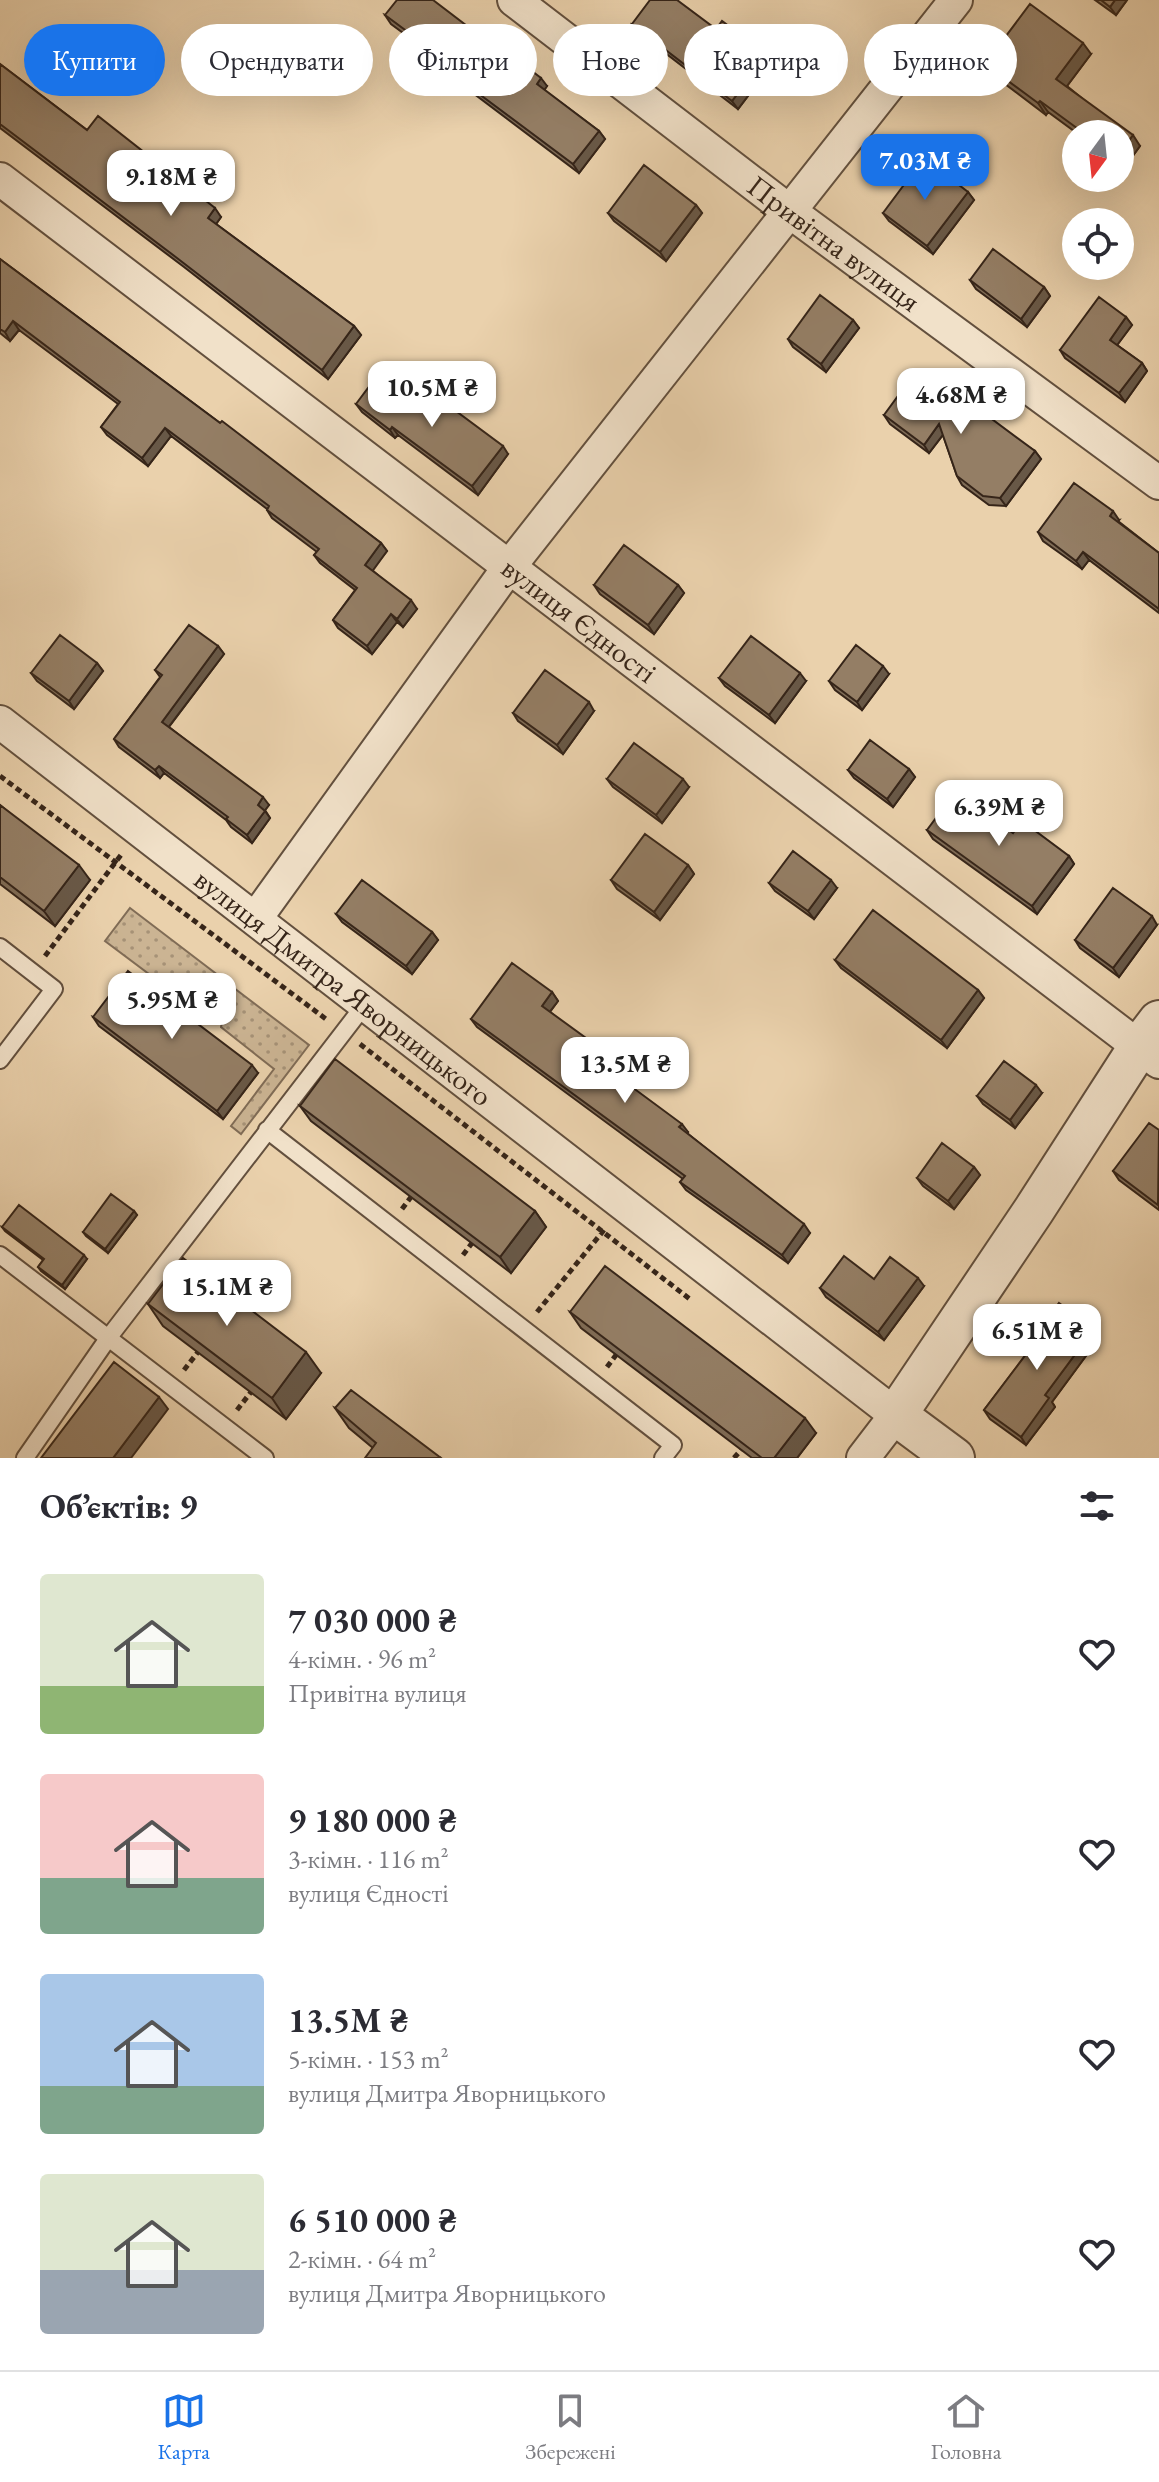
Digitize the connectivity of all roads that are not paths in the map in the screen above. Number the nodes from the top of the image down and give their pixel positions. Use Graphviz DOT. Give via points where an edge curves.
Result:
graph roads {
  1 [pos="514,0"];
  2 [pos="956,0"];
  3 [pos="0,179"];
  4 [pos="789,211"];
  5 [pos="1159,483"];
  6 [pos="509,567"];
  7 [pos="0,722"];
  8 [pos="256,918"];
  9 [pos="0,947"];
  10 [pos="366,1003"];
  11 [pos="1152,1043"];
  12 [pos="0,1060"];
  13 [pos="267,1130"];
  14 [pos="0,1255"];
  15 [pos="109,1337"];
  16 [pos="896,1415"];
  17 [pos="25,1458"];
  18 [pos="265,1458"];
  19 [pos="663,1458"];
  20 [pos="863,1458"];
  21 [pos="954,1458"];
  1 -- 4 [label="street, Привітна вулиця"];
  2 -- 4 [label="street"];
  3 -- 6 [label="street, вулиця Єдності"];
  4 -- 5 [label="street, Привітна вулиця"];
  4 -- 6 [label="street"];
  6 -- 8 [label="street"];
  6 -- 11 [label="street, вулиця Єдності"];
  7 -- 8 [label="street, вулиця Дмитра Яворницького"];
  8 -- 10 [label="street, вулиця Дмитра Яворницького"];
  9 -- 12 [label="lane" via="54,989"];
  10 -- 13 [label="lane"];
  10 -- 16 [label="street, вулиця Дмитра Яворницького"];
  11 -- 16 [label="street"];
  13 -- 15 [label="lane"];
  13 -- 19 [label="lane" via="673,1445"];
  14 -- 15 [label="lane"];
  15 -- 17 [label="lane"];
  15 -- 18 [label="lane"];
  16 -- 20 [label="street"];
  16 -- 21 [label="street, вулиця Дмитра Яворницького"];
}
